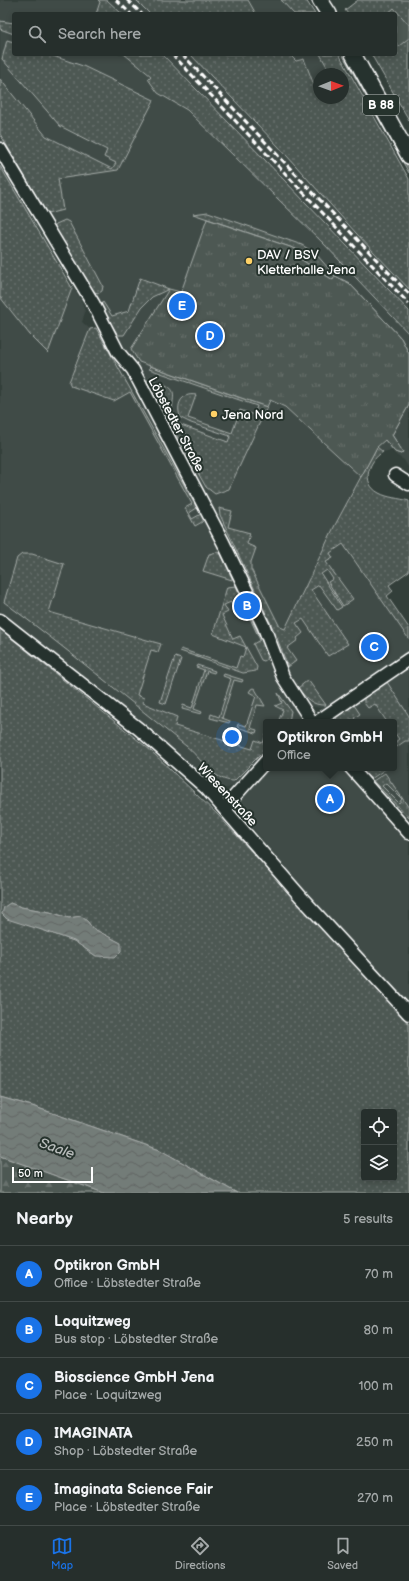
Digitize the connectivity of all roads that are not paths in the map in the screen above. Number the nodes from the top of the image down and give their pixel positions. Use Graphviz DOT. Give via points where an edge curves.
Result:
graph roads {
  1 [pos="320,0"];
  2 [pos="328,12"];
  3 [pos="354,56"];
  4 [pos="0,149"];
  5 [pos="409,156"];
  6 [pos="395,475"];
  7 [pos="409,484"];
  8 [pos="0,620"];
  9 [pos="409,659"];
  10 [pos="310,719"];
  11 [pos="321,719"];
  12 [pos="263,764"];
  13 [pos="353,771"];
  14 [pos="226,810"];
  15 [pos="409,833"];
  16 [pos="409,1014"];
  1 -- 2 [label="main road"];
  3 -- 5 [label="main road, B 88"];
  4 -- 10 [label="street, Löbstedter Straße" via="93,303 118,352 132,370 230,556 264,627 283,677"];
  6 -- 7 [label="street"];
  8 -- 14 [label="street, Wiesenstraße" via="139,730 206,788"];
  9 -- 11 [label="street"];
  12 -- 14 [label="street" via="233,798"];
  13 -- 15 [label="street"];
  14 -- 16 [label="street, Wiesenstraße" via="301,897"];
}
